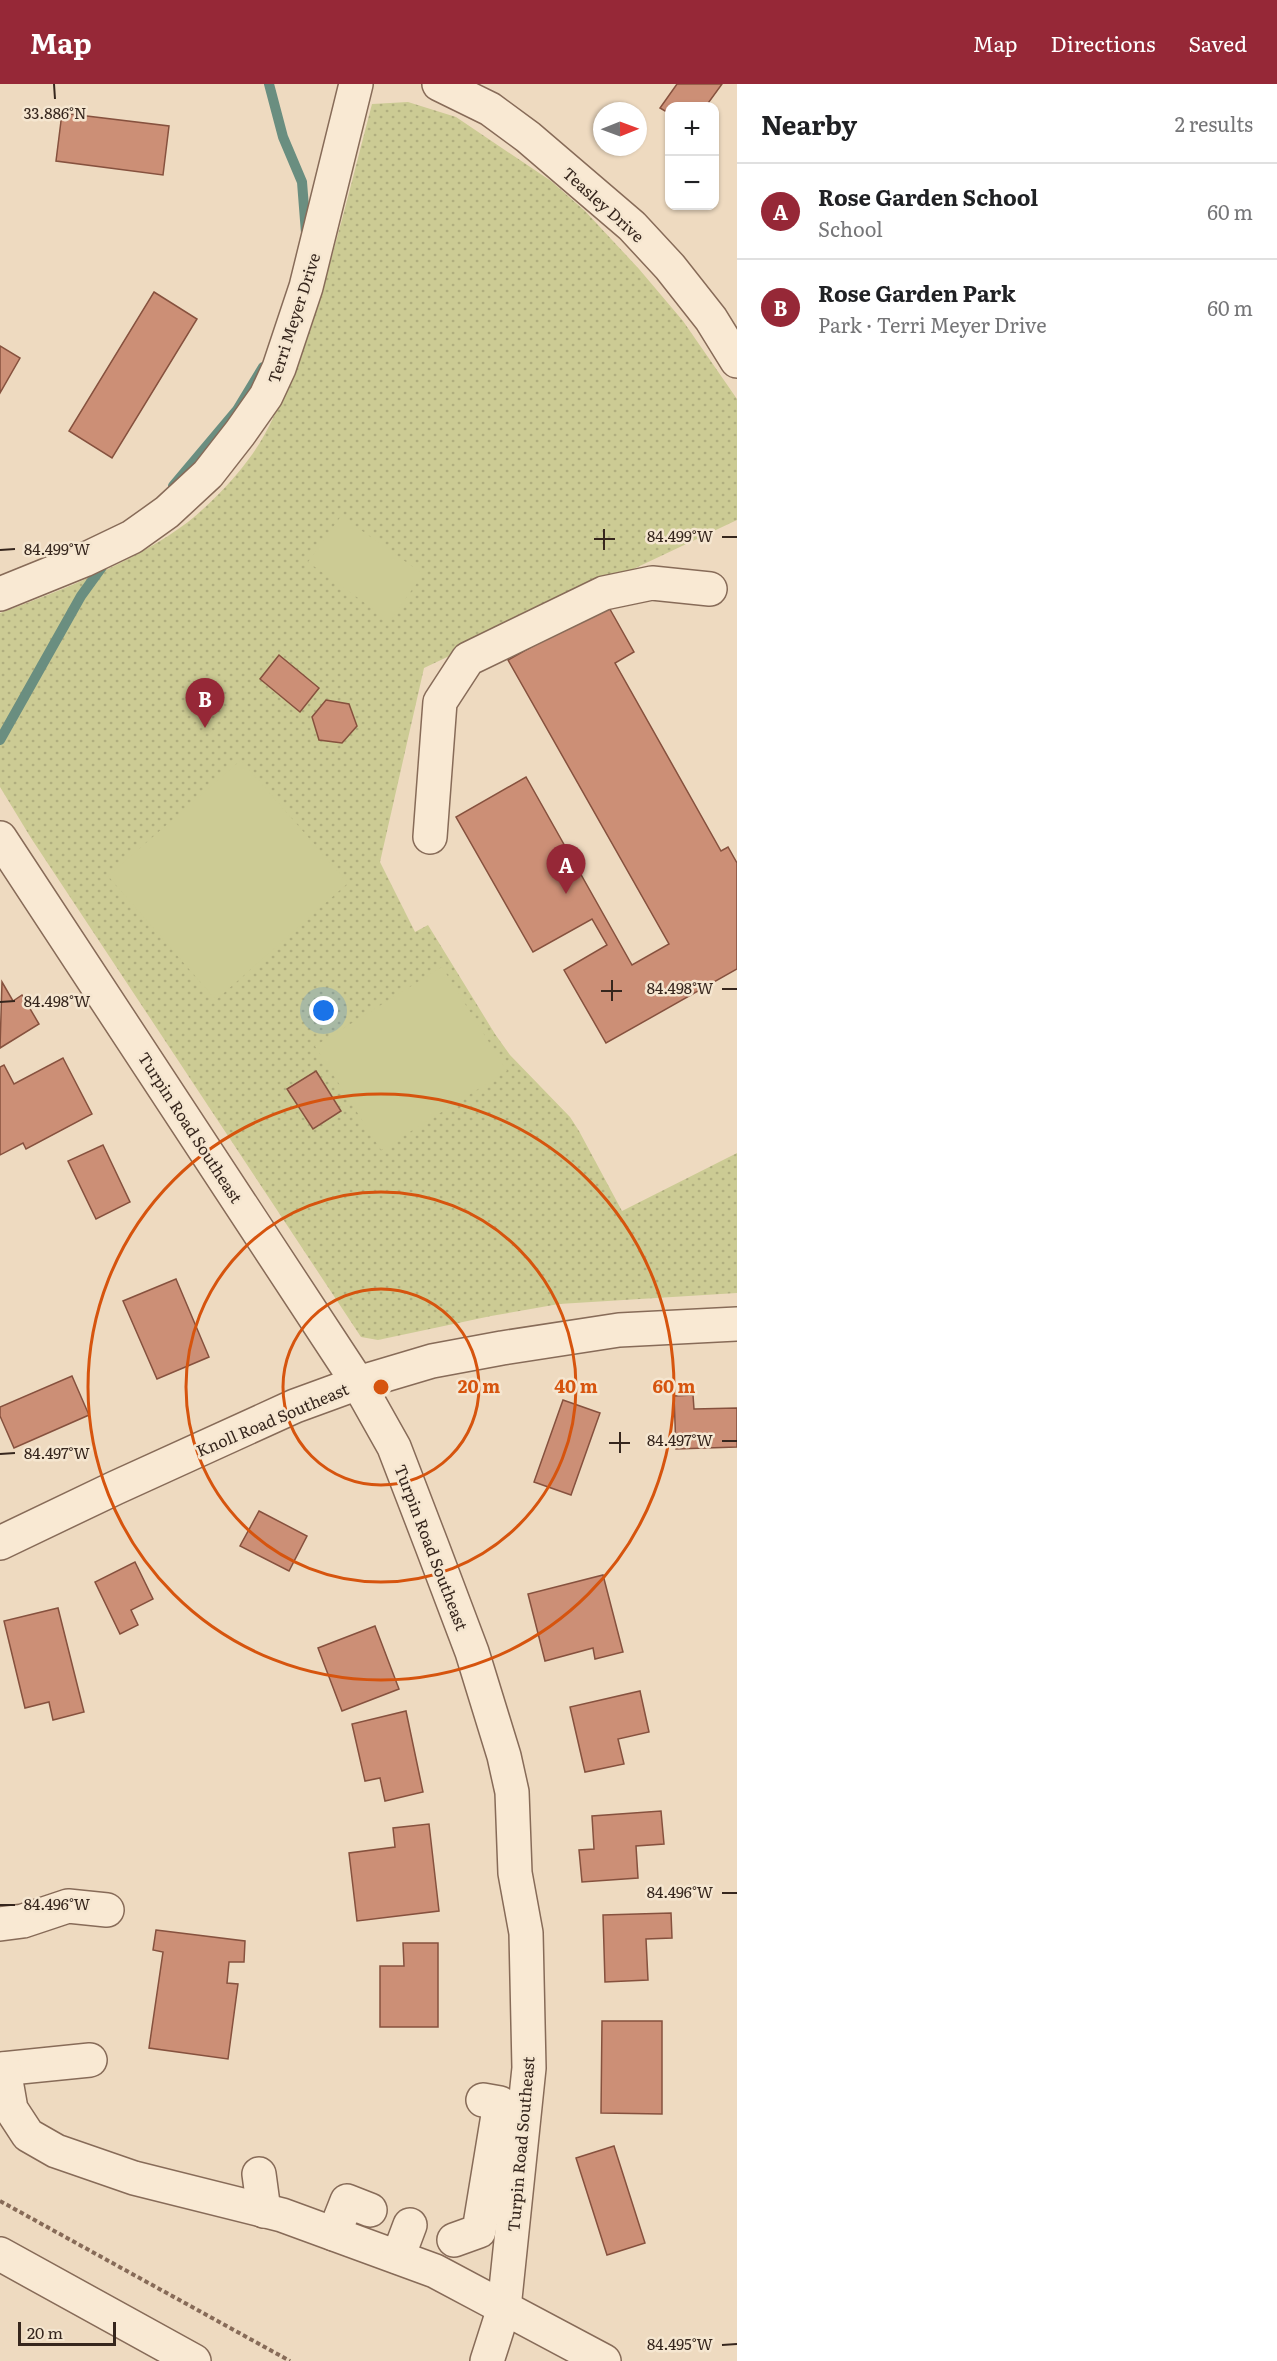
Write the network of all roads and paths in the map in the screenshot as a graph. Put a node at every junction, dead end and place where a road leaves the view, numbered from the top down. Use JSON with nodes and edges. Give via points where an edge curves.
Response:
{"nodes":[{"id":1,"x":356,"y":84,"type":"edge"},
{"id":2,"x":439,"y":84,"type":"edge"},
{"id":3,"x":737,"y":361,"type":"edge"},
{"id":4,"x":710,"y":589,"type":"dead end"},
{"id":5,"x":0,"y":594,"type":"edge"},
{"id":6,"x":430,"y":837,"type":"dead end"},
{"id":7,"x":0,"y":838,"type":"edge"},
{"id":8,"x":737,"y":1324,"type":"edge"},
{"id":9,"x":358,"y":1383,"type":"junction"},
{"id":10,"x":0,"y":1543,"type":"edge"},
{"id":11,"x":107,"y":1910,"type":"dead end"},
{"id":12,"x":12,"y":1922,"type":"edge"},
{"id":13,"x":90,"y":2060,"type":"dead end"},
{"id":14,"x":2,"y":2069,"type":"edge"},
{"id":15,"x":483,"y":2100,"type":"dead end"},
{"id":16,"x":259,"y":2174,"type":"dead end"},
{"id":17,"x":0,"y":2201,"type":"edge"},
{"id":18,"x":359,"y":2205,"type":"dead end"},
{"id":19,"x":264,"y":2211,"type":"junction"},
{"id":20,"x":410,"y":2225,"type":"dead end"},
{"id":21,"x":334,"y":2234,"type":"junction"},
{"id":22,"x":454,"y":2240,"type":"dead end"},
{"id":23,"x":0,"y":2254,"type":"edge"},
{"id":24,"x":398,"y":2257,"type":"junction"},
{"id":25,"x":504,"y":2308,"type":"junction"},
{"id":26,"x":194,"y":2361,"type":"edge"},
{"id":27,"x":290,"y":2361,"type":"edge"},
{"id":28,"x":487,"y":2361,"type":"edge"},
{"id":29,"x":604,"y":2361,"type":"edge"}],
"edges":[{"from":1,"to":5,"type":"street","name":"Terri Meyer Drive","via":[[306,287],[266,396],[208,474],[167,513],[132,537]]},
{"from":2,"to":3,"type":"street","name":"Teasley Drive","via":[[490,109],[632,226],[711,319]]},
{"from":4,"to":6,"type":"street","via":[[652,583],[604,593],[468,659],[440,702]]},
{"from":7,"to":9,"type":"street","name":"Turpin Road Southeast"},
{"from":8,"to":9,"type":"street","name":"Knoll Road Southeast","via":[[620,1330],[502,1348]]},
{"from":9,"to":10,"type":"street","name":"Knoll Road Southeast","via":[[295,1406]]},
{"from":9,"to":25,"type":"street","name":"Turpin Road Southeast","via":[[394,1447],[472,1652],[512,1792],[515,1873],[526,1933],[529,2068]]},
{"from":11,"to":12,"type":"street","via":[[68,1906]]},
{"from":13,"to":14,"type":"street"},
{"from":14,"to":19,"type":"street","via":[[11,2109],[28,2135],[56,2151],[134,2178]]},
{"from":15,"to":22,"type":"street","via":[[500,2103],[479,2231]]},
{"from":16,"to":19,"type":"street"},
{"from":17,"to":27,"type":"path"},
{"from":18,"to":21,"type":"street"},
{"from":19,"to":21,"type":"street"},
{"from":20,"to":24,"type":"street"},
{"from":21,"to":24,"type":"street"},
{"from":23,"to":26,"type":"street"},
{"from":24,"to":25,"type":"street","via":[[435,2271]]},
{"from":25,"to":28,"type":"street","name":"Turpin Road Southeast"},
{"from":25,"to":29,"type":"street"}]}
